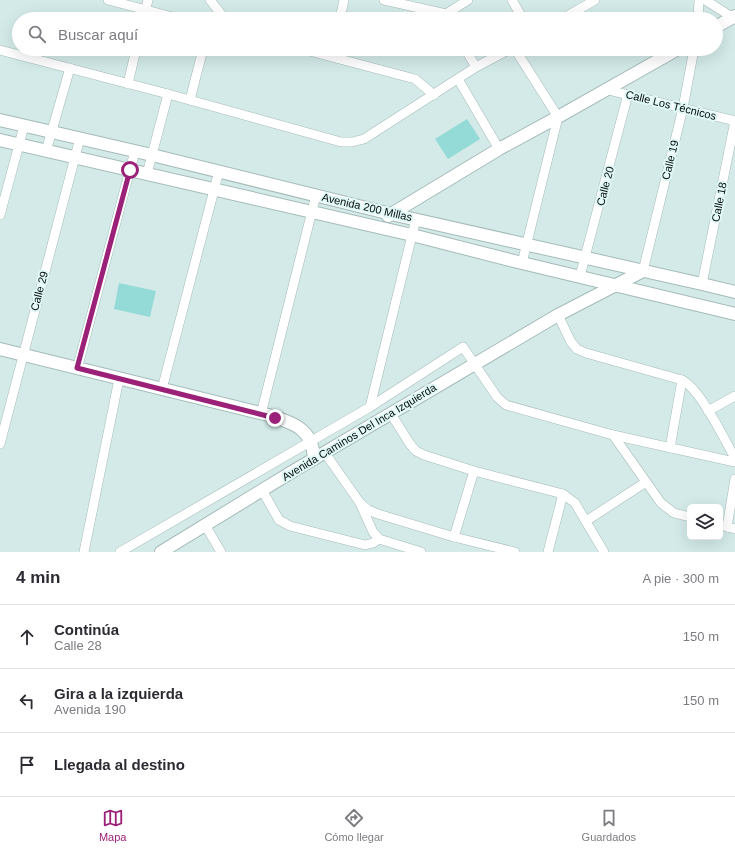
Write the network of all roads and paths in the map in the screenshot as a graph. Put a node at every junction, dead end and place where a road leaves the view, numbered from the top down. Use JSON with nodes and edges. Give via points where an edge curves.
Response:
{"nodes":[{"id":1,"x":108,"y":0,"type":"edge"},
{"id":2,"x":148,"y":0,"type":"edge"},
{"id":3,"x":210,"y":0,"type":"edge"},
{"id":4,"x":344,"y":0,"type":"edge"},
{"id":5,"x":384,"y":0,"type":"edge"},
{"id":6,"x":468,"y":0,"type":"edge"},
{"id":7,"x":512,"y":0,"type":"edge"},
{"id":8,"x":595,"y":0,"type":"edge"},
{"id":9,"x":699,"y":0,"type":"edge"},
{"id":10,"x":705,"y":0,"type":"edge"},
{"id":11,"x":146,"y":10,"type":"junction"},
{"id":12,"x":154,"y":12,"type":"edge"},
{"id":13,"x":219,"y":12,"type":"edge"},
{"id":14,"x":341,"y":12,"type":"edge"},
{"id":15,"x":431,"y":12,"type":"edge"},
{"id":16,"x":452,"y":12,"type":"edge"},
{"id":17,"x":519,"y":12,"type":"edge"},
{"id":18,"x":574,"y":12,"type":"edge"},
{"id":19,"x":698,"y":12,"type":"edge"},
{"id":20,"x":734,"y":18,"type":"edge"},
{"id":21,"x":723,"y":24,"type":"edge"},
{"id":22,"x":0,"y":50,"type":"edge"},
{"id":23,"x":12,"y":53,"type":"edge"},
{"id":24,"x":23,"y":56,"type":"edge"},
{"id":25,"x":134,"y":56,"type":"edge"},
{"id":26,"x":201,"y":56,"type":"edge"},
{"id":27,"x":342,"y":56,"type":"edge"},
{"id":28,"x":470,"y":56,"type":"edge"},
{"id":29,"x":497,"y":56,"type":"edge"},
{"id":30,"x":519,"y":56,"type":"edge"},
{"id":31,"x":666,"y":56,"type":"edge"},
{"id":32,"x":693,"y":56,"type":"edge"},
{"id":33,"x":70,"y":68,"type":"junction"},
{"id":34,"x":476,"y":68,"type":"junction"},
{"id":35,"x":458,"y":79,"type":"junction"},
{"id":36,"x":128,"y":84,"type":"junction"},
{"id":37,"x":608,"y":90,"type":"junction"},
{"id":38,"x":168,"y":94,"type":"junction"},
{"id":39,"x":628,"y":94,"type":"junction"},
{"id":40,"x":434,"y":95,"type":"junction"},
{"id":41,"x":190,"y":100,"type":"junction"},
{"id":42,"x":683,"y":108,"type":"junction"},
{"id":43,"x":558,"y":118,"type":"junction"},
{"id":44,"x":0,"y":120,"type":"edge"},
{"id":45,"x":735,"y":121,"type":"edge"},
{"id":46,"x":24,"y":126,"type":"junction"},
{"id":47,"x":52,"y":132,"type":"junction"},
{"id":48,"x":80,"y":138,"type":"junction"},
{"id":49,"x":0,"y":140,"type":"edge"},
{"id":50,"x":19,"y":145,"type":"junction"},
{"id":51,"x":499,"y":149,"type":"junction"},
{"id":52,"x":46,"y":151,"type":"junction"},
{"id":53,"x":135,"y":151,"type":"junction"},
{"id":54,"x":152,"y":155,"type":"junction"},
{"id":55,"x":75,"y":158,"type":"junction"},
{"id":56,"x":130,"y":170,"type":"junction"},
{"id":57,"x":219,"y":171,"type":"junction"},
{"id":58,"x":148,"y":174,"type":"junction"},
{"id":59,"x":214,"y":190,"type":"junction"},
{"id":60,"x":316,"y":195,"type":"junction"},
{"id":61,"x":312,"y":212,"type":"junction"},
{"id":62,"x":391,"y":214,"type":"junction"},
{"id":63,"x":0,"y":215,"type":"edge"},
{"id":64,"x":416,"y":219,"type":"junction"},
{"id":65,"x":372,"y":226,"type":"junction"},
{"id":66,"x":412,"y":235,"type":"junction"},
{"id":67,"x":527,"y":244,"type":"junction"},
{"id":68,"x":586,"y":258,"type":"junction"},
{"id":69,"x":522,"y":263,"type":"junction"},
{"id":70,"x":642,"y":271,"type":"junction"},
{"id":71,"x":580,"y":276,"type":"junction"},
{"id":72,"x":702,"y":284,"type":"junction"},
{"id":73,"x":616,"y":285,"type":"junction"},
{"id":74,"x":735,"y":292,"type":"edge"},
{"id":75,"x":735,"y":314,"type":"edge"},
{"id":76,"x":558,"y":315,"type":"junction"},
{"id":77,"x":0,"y":349,"type":"edge"},
{"id":78,"x":22,"y":355,"type":"junction"},
{"id":79,"x":474,"y":364,"type":"junction"},
{"id":80,"x":77,"y":368,"type":"junction"},
{"id":81,"x":119,"y":379,"type":"junction"},
{"id":82,"x":682,"y":380,"type":"junction"},
{"id":83,"x":162,"y":389,"type":"junction"},
{"id":84,"x":735,"y":396,"type":"edge"},
{"id":85,"x":370,"y":406,"type":"junction"},
{"id":86,"x":708,"y":411,"type":"junction"},
{"id":87,"x":261,"y":414,"type":"junction"},
{"id":88,"x":391,"y":414,"type":"junction"},
{"id":89,"x":613,"y":435,"type":"junction"},
{"id":90,"x":311,"y":440,"type":"junction"},
{"id":91,"x":0,"y":444,"type":"edge"},
{"id":92,"x":670,"y":448,"type":"junction"},
{"id":93,"x":325,"y":453,"type":"junction"},
{"id":94,"x":735,"y":458,"type":"edge"},
{"id":95,"x":314,"y":459,"type":"junction"},
{"id":96,"x":735,"y":462,"type":"edge"},
{"id":97,"x":474,"y":471,"type":"junction"},
{"id":98,"x":735,"y":480,"type":"edge"},
{"id":99,"x":646,"y":482,"type":"junction"},
{"id":100,"x":262,"y":490,"type":"junction"},
{"id":101,"x":563,"y":494,"type":"junction"},
{"id":102,"x":360,"y":503,"type":"junction"},
{"id":103,"x":687,"y":516,"type":"edge"},
{"id":104,"x":586,"y":521,"type":"junction"},
{"id":105,"x":205,"y":525,"type":"junction"},
{"id":106,"x":727,"y":527,"type":"edge"},
{"id":107,"x":454,"y":537,"type":"junction"},
{"id":108,"x":379,"y":539,"type":"junction"},
{"id":109,"x":84,"y":552,"type":"edge"},
{"id":110,"x":120,"y":552,"type":"edge"},
{"id":111,"x":161,"y":552,"type":"edge"},
{"id":112,"x":221,"y":552,"type":"edge"},
{"id":113,"x":418,"y":552,"type":"edge"},
{"id":114,"x":515,"y":552,"type":"edge"},
{"id":115,"x":548,"y":552,"type":"edge"},
{"id":116,"x":604,"y":552,"type":"edge"}],
"edges":[{"from":1,"to":11,"type":"street"},
{"from":2,"to":11,"type":"street"},
{"from":3,"to":13,"type":"street"},
{"from":4,"to":14,"type":"street"},
{"from":5,"to":15,"type":"street"},
{"from":6,"to":16,"type":"street"},
{"from":7,"to":17,"type":"street"},
{"from":8,"to":18,"type":"street"},
{"from":9,"to":19,"type":"street"},
{"from":10,"to":20,"type":"street"},
{"from":11,"to":12,"type":"street"},
{"from":20,"to":21,"type":"main road"},
{"from":22,"to":23,"type":"street"},
{"from":24,"to":33,"type":"street"},
{"from":25,"to":36,"type":"street"},
{"from":26,"to":41,"type":"street"},
{"from":27,"to":40,"type":"street","via":[[415,79]]},
{"from":28,"to":34,"type":"street"},
{"from":29,"to":34,"type":"street"},
{"from":30,"to":43,"type":"street"},
{"from":31,"to":37,"type":"main road"},
{"from":32,"to":42,"type":"street","name":"Calle 19"},
{"from":33,"to":36,"type":"street"},
{"from":33,"to":47,"type":"street"},
{"from":34,"to":35,"type":"street"},
{"from":35,"to":40,"type":"street"},
{"from":35,"to":51,"type":"street"},
{"from":36,"to":38,"type":"street"},
{"from":37,"to":39,"type":"street","name":"Calle Los Técnicos"},
{"from":37,"to":43,"type":"main road"},
{"from":38,"to":41,"type":"street"},
{"from":38,"to":54,"type":"street"},
{"from":39,"to":42,"type":"street","name":"Calle Los Técnicos"},
{"from":39,"to":68,"type":"street","name":"Calle 20"},
{"from":40,"to":41,"type":"street","via":[[364,139],[352,142],[341,142]]},
{"from":42,"to":45,"type":"street","name":"Calle Los Técnicos"},
{"from":42,"to":70,"type":"street","name":"Calle 19"},
{"from":43,"to":51,"type":"main road"},
{"from":43,"to":67,"type":"street"},
{"from":44,"to":46,"type":"main road","name":"Avenida 200 Millas"},
{"from":45,"to":72,"type":"street","name":"Calle 18"},
{"from":46,"to":47,"type":"main road","name":"Avenida 200 Millas"},
{"from":46,"to":50,"type":"street"},
{"from":47,"to":48,"type":"main road","name":"Avenida 200 Millas"},
{"from":47,"to":52,"type":"street"},
{"from":48,"to":53,"type":"main road","name":"Avenida 200 Millas"},
{"from":48,"to":55,"type":"street","name":"Calle 29"},
{"from":49,"to":50,"type":"main road","name":"Avenida 200 Millas"},
{"from":50,"to":52,"type":"main road","name":"Avenida 200 Millas"},
{"from":50,"to":63,"type":"street"},
{"from":51,"to":62,"type":"main road"},
{"from":52,"to":55,"type":"main road","name":"Avenida 200 Millas"},
{"from":53,"to":54,"type":"main road","name":"Avenida 200 Millas"},
{"from":53,"to":56,"type":"street"},
{"from":54,"to":57,"type":"main road","name":"Avenida 200 Millas"},
{"from":54,"to":58,"type":"street"},
{"from":55,"to":56,"type":"main road","name":"Avenida 200 Millas"},
{"from":55,"to":78,"type":"street","name":"Calle 29"},
{"from":56,"to":58,"type":"main road","name":"Avenida 200 Millas"},
{"from":56,"to":80,"type":"street"},
{"from":57,"to":59,"type":"street"},
{"from":57,"to":60,"type":"main road","name":"Avenida 200 Millas"},
{"from":58,"to":59,"type":"main road","name":"Avenida 200 Millas"},
{"from":59,"to":61,"type":"main road","name":"Avenida 200 Millas"},
{"from":59,"to":83,"type":"street"},
{"from":60,"to":61,"type":"street"},
{"from":60,"to":62,"type":"main road","name":"Avenida 200 Millas"},
{"from":61,"to":65,"type":"main road","name":"Avenida 200 Millas"},
{"from":61,"to":87,"type":"street"},
{"from":62,"to":64,"type":"main road","name":"Avenida 200 Millas"},
{"from":62,"to":65,"type":"main road"},
{"from":64,"to":66,"type":"street"},
{"from":64,"to":67,"type":"main road","name":"Avenida 200 Millas"},
{"from":65,"to":66,"type":"main road","name":"Avenida 200 Millas"},
{"from":66,"to":69,"type":"main road","name":"Avenida 200 Millas"},
{"from":66,"to":85,"type":"street"},
{"from":67,"to":68,"type":"main road","name":"Avenida 200 Millas"},
{"from":67,"to":69,"type":"street"},
{"from":68,"to":70,"type":"main road","name":"Avenida 200 Millas"},
{"from":68,"to":71,"type":"street","name":"Calle 20"},
{"from":69,"to":71,"type":"main road","name":"Avenida 200 Millas"},
{"from":70,"to":72,"type":"main road","name":"Avenida 200 Millas"},
{"from":70,"to":73,"type":"main road","name":"Avenida Caminos Del Inca Izquierda"},
{"from":71,"to":73,"type":"main road","name":"Avenida 200 Millas"},
{"from":72,"to":74,"type":"main road","name":"Avenida 200 Millas"},
{"from":73,"to":75,"type":"main road","name":"Avenida 200 Millas"},
{"from":73,"to":76,"type":"main road","name":"Avenida Caminos Del Inca Izquierda"},
{"from":76,"to":79,"type":"main road","name":"Avenida Caminos Del Inca Izquierda"},
{"from":76,"to":82,"type":"street","via":[[571,342],[586,353]]},
{"from":77,"to":78,"type":"main road"},
{"from":78,"to":80,"type":"main road"},
{"from":78,"to":91,"type":"street","name":"Calle 29"},
{"from":79,"to":85,"type":"street","name":"Avenida Caminos Del Inca Izquierda","via":[[463,347]]},
{"from":79,"to":88,"type":"main road","name":"Avenida Caminos Del Inca Izquierda"},
{"from":79,"to":89,"type":"street","via":[[497,397],[506,405]]},
{"from":80,"to":81,"type":"main road"},
{"from":81,"to":83,"type":"main road"},
{"from":81,"to":109,"type":"street"},
{"from":82,"to":86,"type":"street","via":[[695,390]]},
{"from":82,"to":92,"type":"street"},
{"from":83,"to":87,"type":"main road"},
{"from":84,"to":86,"type":"street"},
{"from":85,"to":90,"type":"street","name":"Avenida Caminos Del Inca Izquierda"},
{"from":86,"to":94,"type":"street"},
{"from":87,"to":90,"type":"main road","via":[[296,426]]},
{"from":88,"to":93,"type":"main road","name":"Avenida Caminos Del Inca Izquierda"},
{"from":88,"to":97,"type":"street","via":[[416,450]]},
{"from":89,"to":92,"type":"street"},
{"from":89,"to":99,"type":"street"},
{"from":90,"to":95,"type":"main road"},
{"from":90,"to":110,"type":"street","name":"Avenida Caminos Del Inca Izquierda"},
{"from":92,"to":96,"type":"street"},
{"from":93,"to":95,"type":"main road","name":"Avenida Caminos Del Inca Izquierda"},
{"from":93,"to":102,"type":"street"},
{"from":95,"to":100,"type":"main road","name":"Avenida Caminos Del Inca Izquierda"},
{"from":97,"to":101,"type":"street"},
{"from":97,"to":107,"type":"street"},
{"from":98,"to":106,"type":"street"},
{"from":99,"to":103,"type":"street","via":[[667,508]]},
{"from":99,"to":104,"type":"street"},
{"from":100,"to":105,"type":"main road","name":"Avenida Caminos Del Inca Izquierda"},
{"from":100,"to":108,"type":"street","via":[[279,520],[290,526],[365,545]]},
{"from":101,"to":104,"type":"street","via":[[575,503]]},
{"from":101,"to":115,"type":"street"},
{"from":102,"to":107,"type":"street","via":[[378,514]]},
{"from":102,"to":108,"type":"street","via":[[373,532]]},
{"from":104,"to":116,"type":"street"},
{"from":105,"to":111,"type":"main road","name":"Avenida Caminos Del Inca Izquierda"},
{"from":105,"to":112,"type":"street"},
{"from":107,"to":114,"type":"street"},
{"from":108,"to":113,"type":"street"}]}
